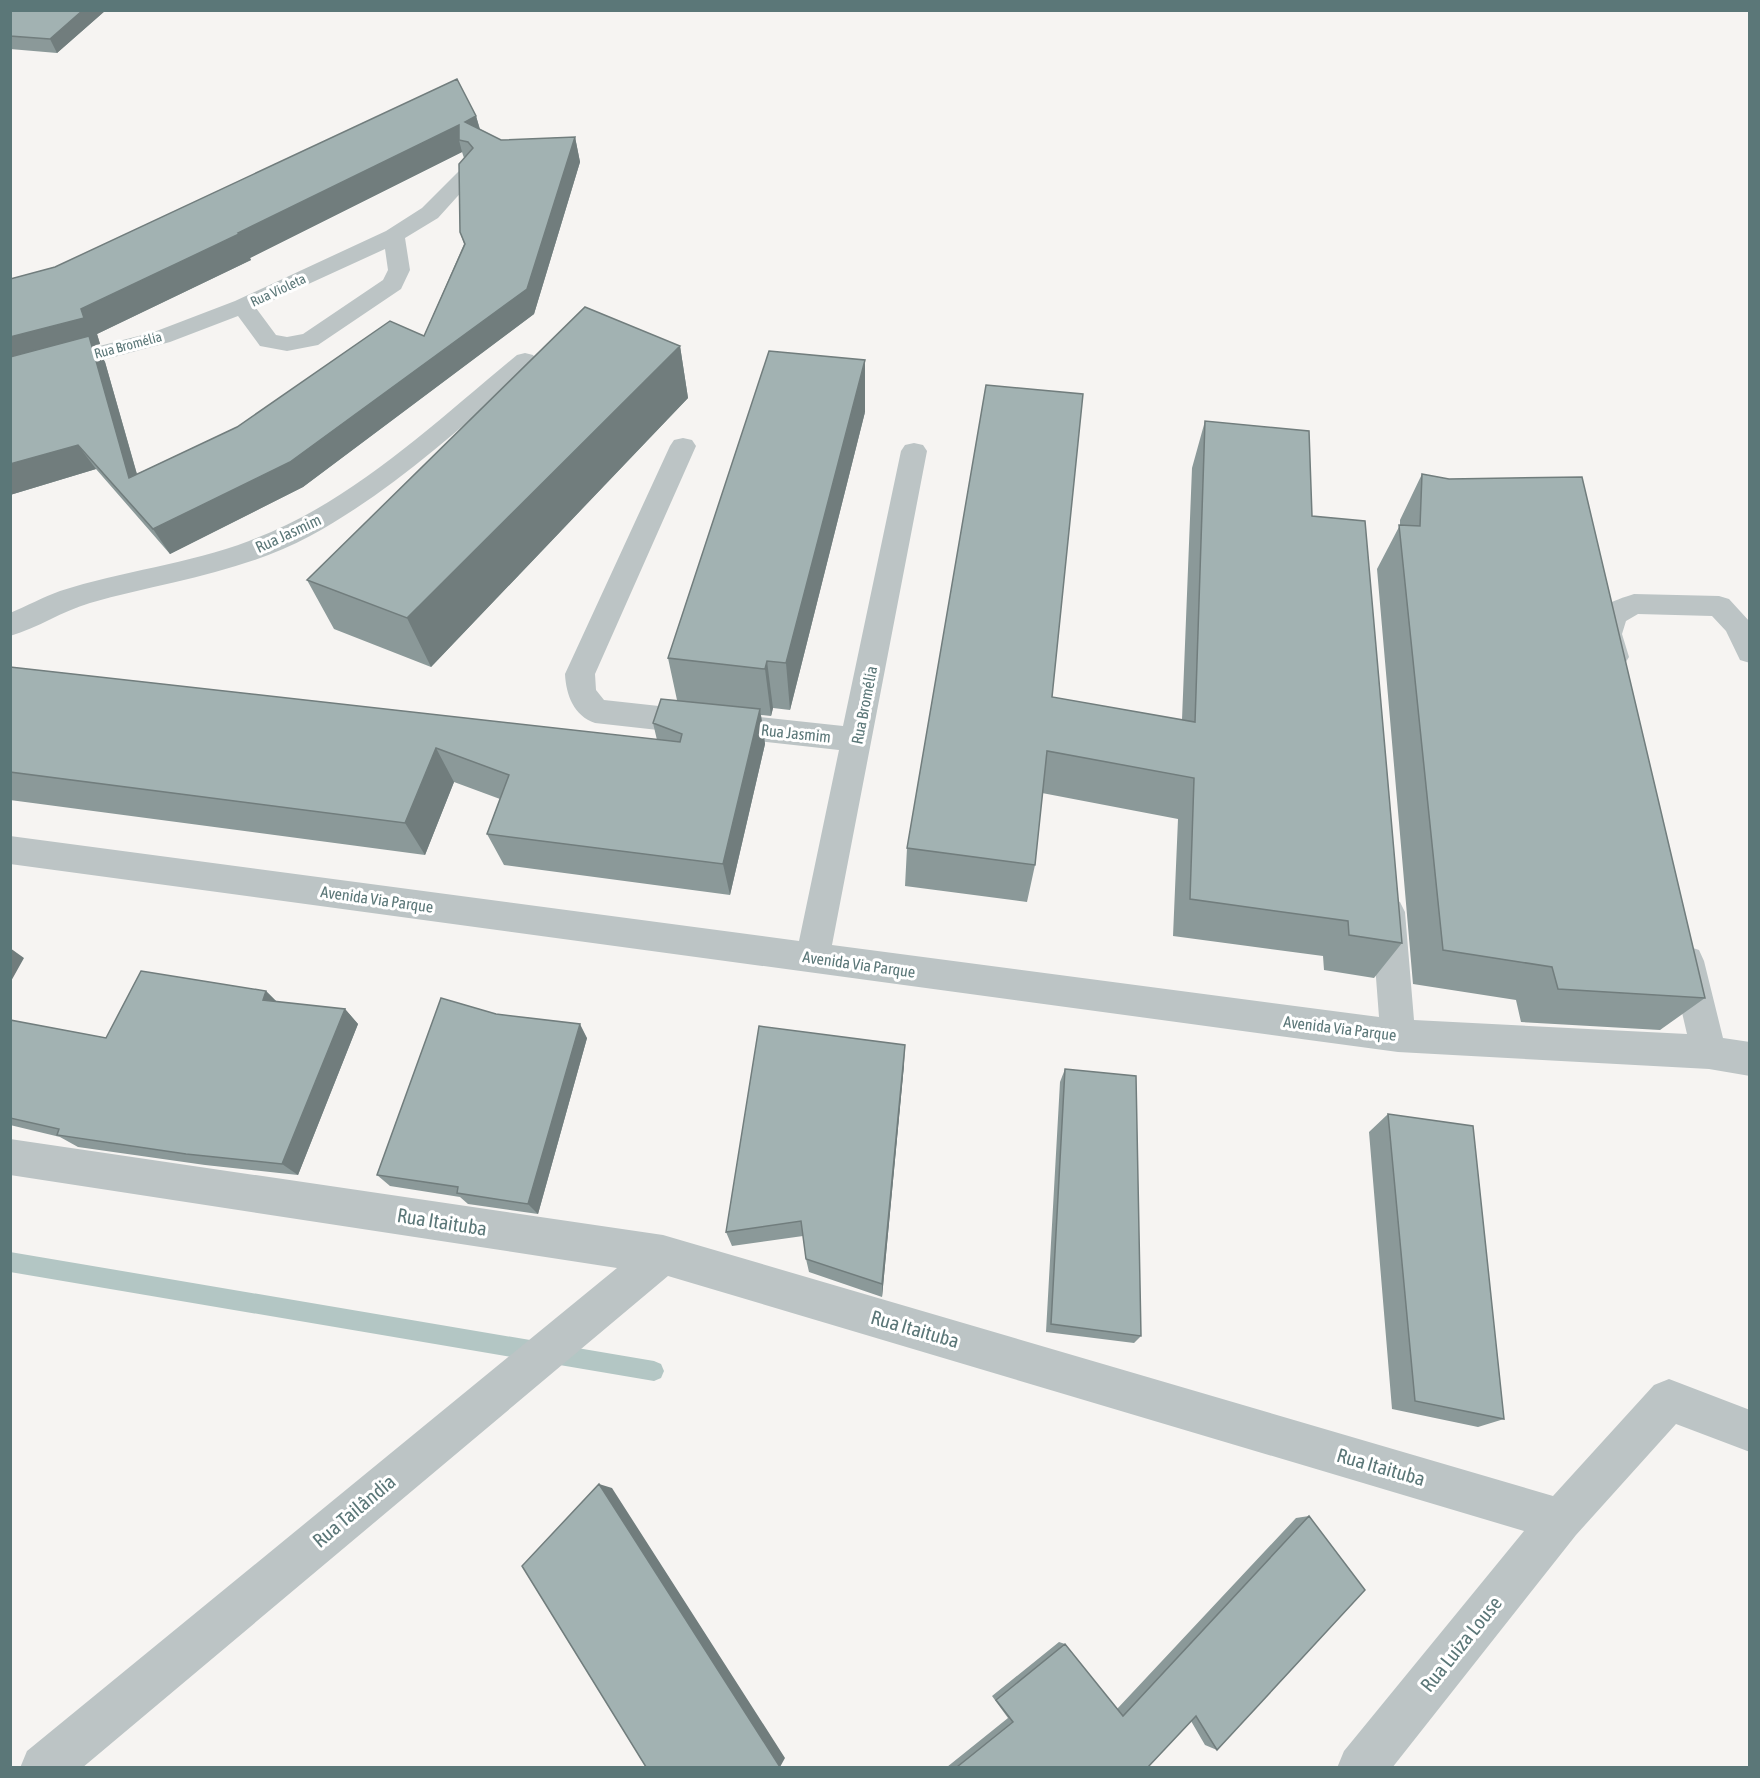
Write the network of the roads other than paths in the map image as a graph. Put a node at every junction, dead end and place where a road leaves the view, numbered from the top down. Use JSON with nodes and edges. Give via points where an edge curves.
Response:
{"nodes":[{"id":1,"x":468,"y":173,"type":"edge"},
{"id":2,"x":394,"y":236,"type":"junction"},
{"id":3,"x":243,"y":306,"type":"junction"},
{"id":4,"x":525,"y":360,"type":"dead end"},
{"id":5,"x":10,"y":377,"type":"edge"},
{"id":6,"x":683,"y":447,"type":"dead end"},
{"id":7,"x":914,"y":451,"type":"dead end"},
{"id":8,"x":10,"y":626,"type":"edge"},
{"id":9,"x":1749,"y":652,"type":"edge"},
{"id":10,"x":1619,"y":680,"type":"edge"},
{"id":11,"x":857,"y":740,"type":"junction"},
{"id":12,"x":10,"y":850,"type":"edge"},
{"id":13,"x":1386,"y":881,"type":"edge"},
{"id":14,"x":1681,"y":936,"type":"edge"},
{"id":15,"x":812,"y":958,"type":"junction"},
{"id":16,"x":1398,"y":1036,"type":"junction"},
{"id":17,"x":1709,"y":1052,"type":"junction"},
{"id":18,"x":1749,"y":1059,"type":"edge"},
{"id":19,"x":10,"y":1157,"type":"edge"},
{"id":20,"x":663,"y":1255,"type":"junction"},
{"id":21,"x":1749,"y":1431,"type":"edge"},
{"id":22,"x":1561,"y":1521,"type":"junction"},
{"id":23,"x":44,"y":1767,"type":"edge"},
{"id":24,"x":1361,"y":1767,"type":"edge"}],
"edges":[{"from":1,"to":2,"type":"street","name":"Rua Violeta","via":[[430,213]]},
{"from":2,"to":3,"type":"street","name":"Rua Violeta"},
{"from":2,"to":3,"type":"street","name":"Rua Violeta","via":[[399,270],[393,284],[310,340],[288,344],[268,340]]},
{"from":3,"to":5,"type":"street","name":"Rua Bromélia","via":[[162,337]]},
{"from":4,"to":8,"type":"street","name":"Rua Jasmim","via":[[363,494],[311,525],[261,548],[199,568],[66,600]]},
{"from":6,"to":11,"type":"street","name":"Rua Jasmim","via":[[580,674],[581,692],[595,711]]},
{"from":7,"to":11,"type":"street","name":"Rua Bromélia"},
{"from":9,"to":10,"type":"street","via":[[1737,625],[1719,606],[1634,603],[1613,615],[1608,634]]},
{"from":11,"to":15,"type":"street","name":"Rua Bromélia"},
{"from":12,"to":15,"type":"street","name":"Avenida Via Parque"},
{"from":13,"to":16,"type":"street"},
{"from":14,"to":17,"type":"street"},
{"from":15,"to":16,"type":"street","name":"Avenida Via Parque"},
{"from":16,"to":17,"type":"street","name":"Avenida Via Parque"},
{"from":17,"to":18,"type":"street","name":"Avenida Via Parque"},
{"from":19,"to":20,"type":"street","name":"Rua Itaituba"},
{"from":20,"to":22,"type":"street","name":"Rua Itaituba"},
{"from":20,"to":23,"type":"street","name":"Rua Tailândia"},
{"from":21,"to":22,"type":"street","via":[[1669,1400]]},
{"from":22,"to":24,"type":"street","name":"Rua Luiza Louse"}]}
